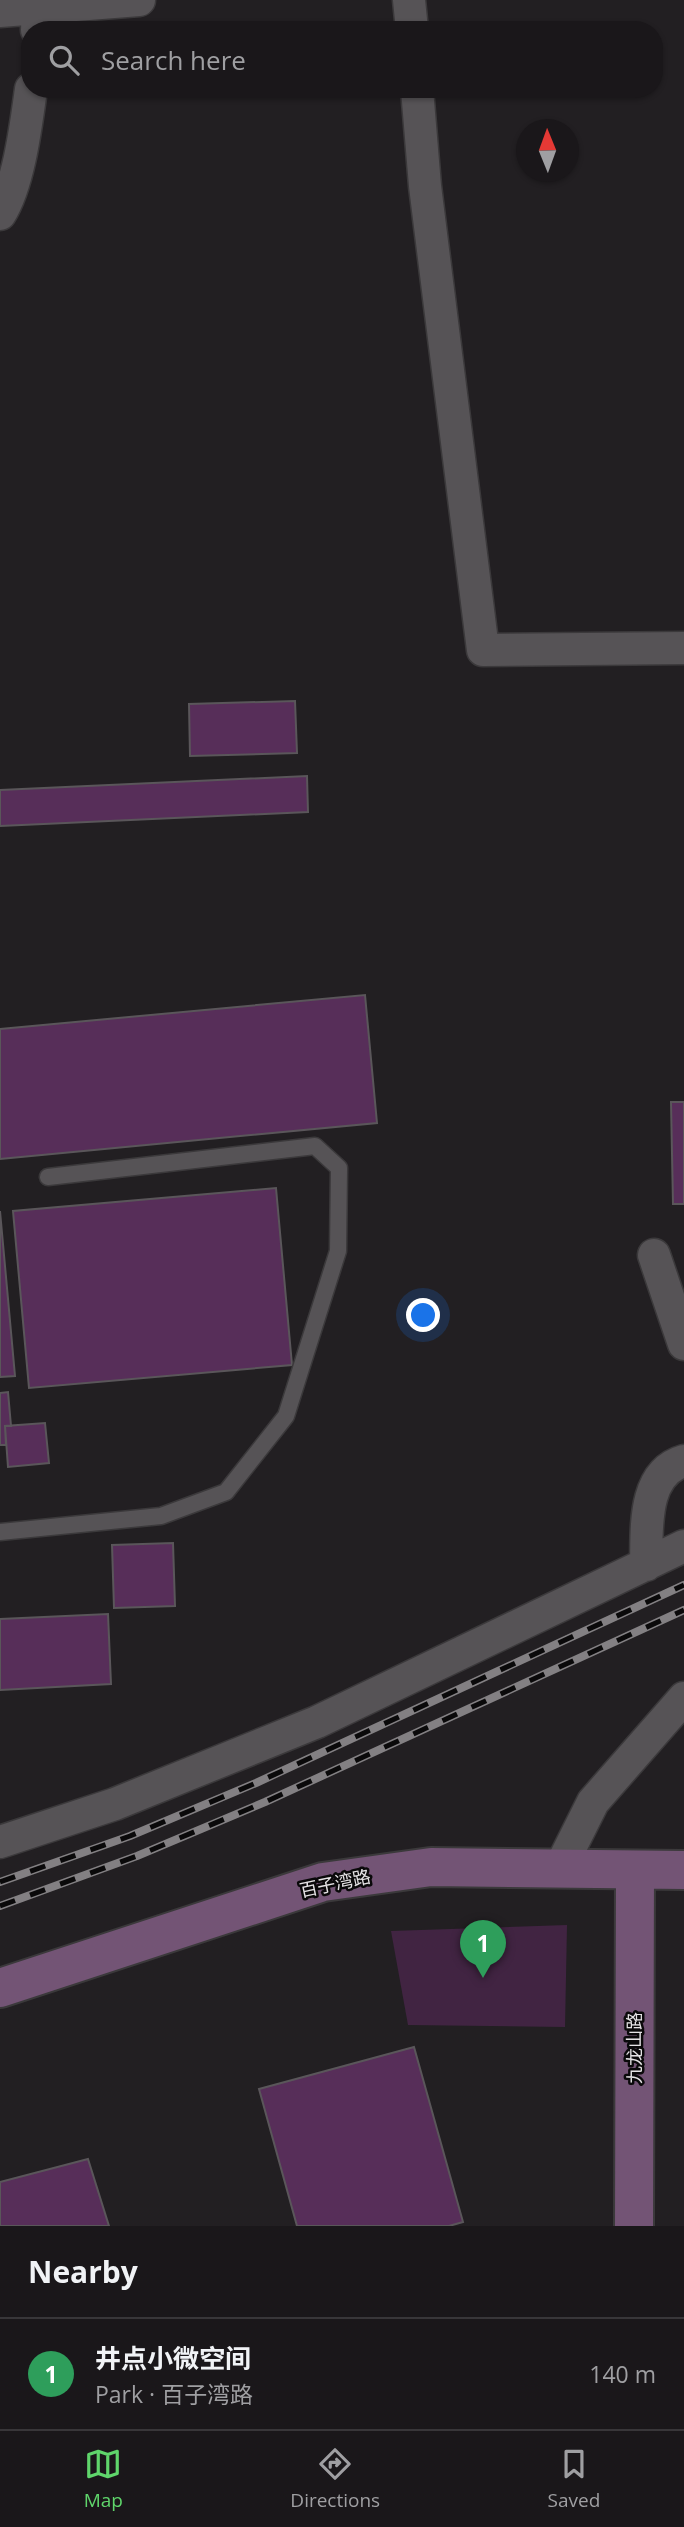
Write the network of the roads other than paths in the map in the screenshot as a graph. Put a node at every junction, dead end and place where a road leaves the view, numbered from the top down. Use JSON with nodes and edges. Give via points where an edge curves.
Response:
{"nodes":[{"id":1,"x":139,"y":0,"type":"edge"},
{"id":2,"x":409,"y":0,"type":"edge"},
{"id":3,"x":0,"y":11,"type":"edge"},
{"id":4,"x":33,"y":13,"type":"edge"},
{"id":5,"x":411,"y":21,"type":"edge"},
{"id":6,"x":30,"y":98,"type":"edge"},
{"id":7,"x":418,"y":98,"type":"edge"},
{"id":8,"x":0,"y":214,"type":"edge"},
{"id":9,"x":684,"y":648,"type":"edge"},
{"id":10,"x":48,"y":1177,"type":"dead end"},
{"id":11,"x":654,"y":1255,"type":"dead end"},
{"id":12,"x":684,"y":1344,"type":"edge"},
{"id":13,"x":684,"y":1461,"type":"edge"},
{"id":14,"x":0,"y":1532,"type":"edge"},
{"id":15,"x":684,"y":1546,"type":"edge"},
{"id":16,"x":646,"y":1564,"type":"junction"},
{"id":17,"x":684,"y":1698,"type":"edge"},
{"id":18,"x":0,"y":1842,"type":"edge"},
{"id":19,"x":560,"y":1868,"type":"junction"},
{"id":20,"x":635,"y":1870,"type":"junction"},
{"id":21,"x":684,"y":1870,"type":"edge"},
{"id":22,"x":0,"y":1988,"type":"edge"},
{"id":23,"x":634,"y":2226,"type":"edge"}],
"edges":[{"from":1,"to":4,"type":"street"},
{"from":2,"to":5,"type":"street"},
{"from":3,"to":4,"type":"street"},
{"from":6,"to":8,"type":"street","via":[[7,204]]},
{"from":7,"to":9,"type":"street","via":[[426,200],[483,650]]},
{"from":10,"to":14,"type":"lane","via":[[315,1146],[339,1168],[338,1251],[286,1416],[226,1492],[160,1516]]},
{"from":11,"to":12,"type":"street"},
{"from":13,"to":16,"type":"street","via":[[663,1474],[648,1506]]},
{"from":15,"to":16,"type":"street"},
{"from":16,"to":18,"type":"street","via":[[317,1722],[115,1804]]},
{"from":17,"to":19,"type":"street","via":[[593,1802]]},
{"from":19,"to":20,"type":"street","name":"百子湾路"},
{"from":19,"to":22,"type":"street","name":"百子湾路","via":[[431,1867],[323,1882]]},
{"from":20,"to":21,"type":"street","name":"百子湾路"},
{"from":20,"to":23,"type":"street","name":"九龙山路"}]}
